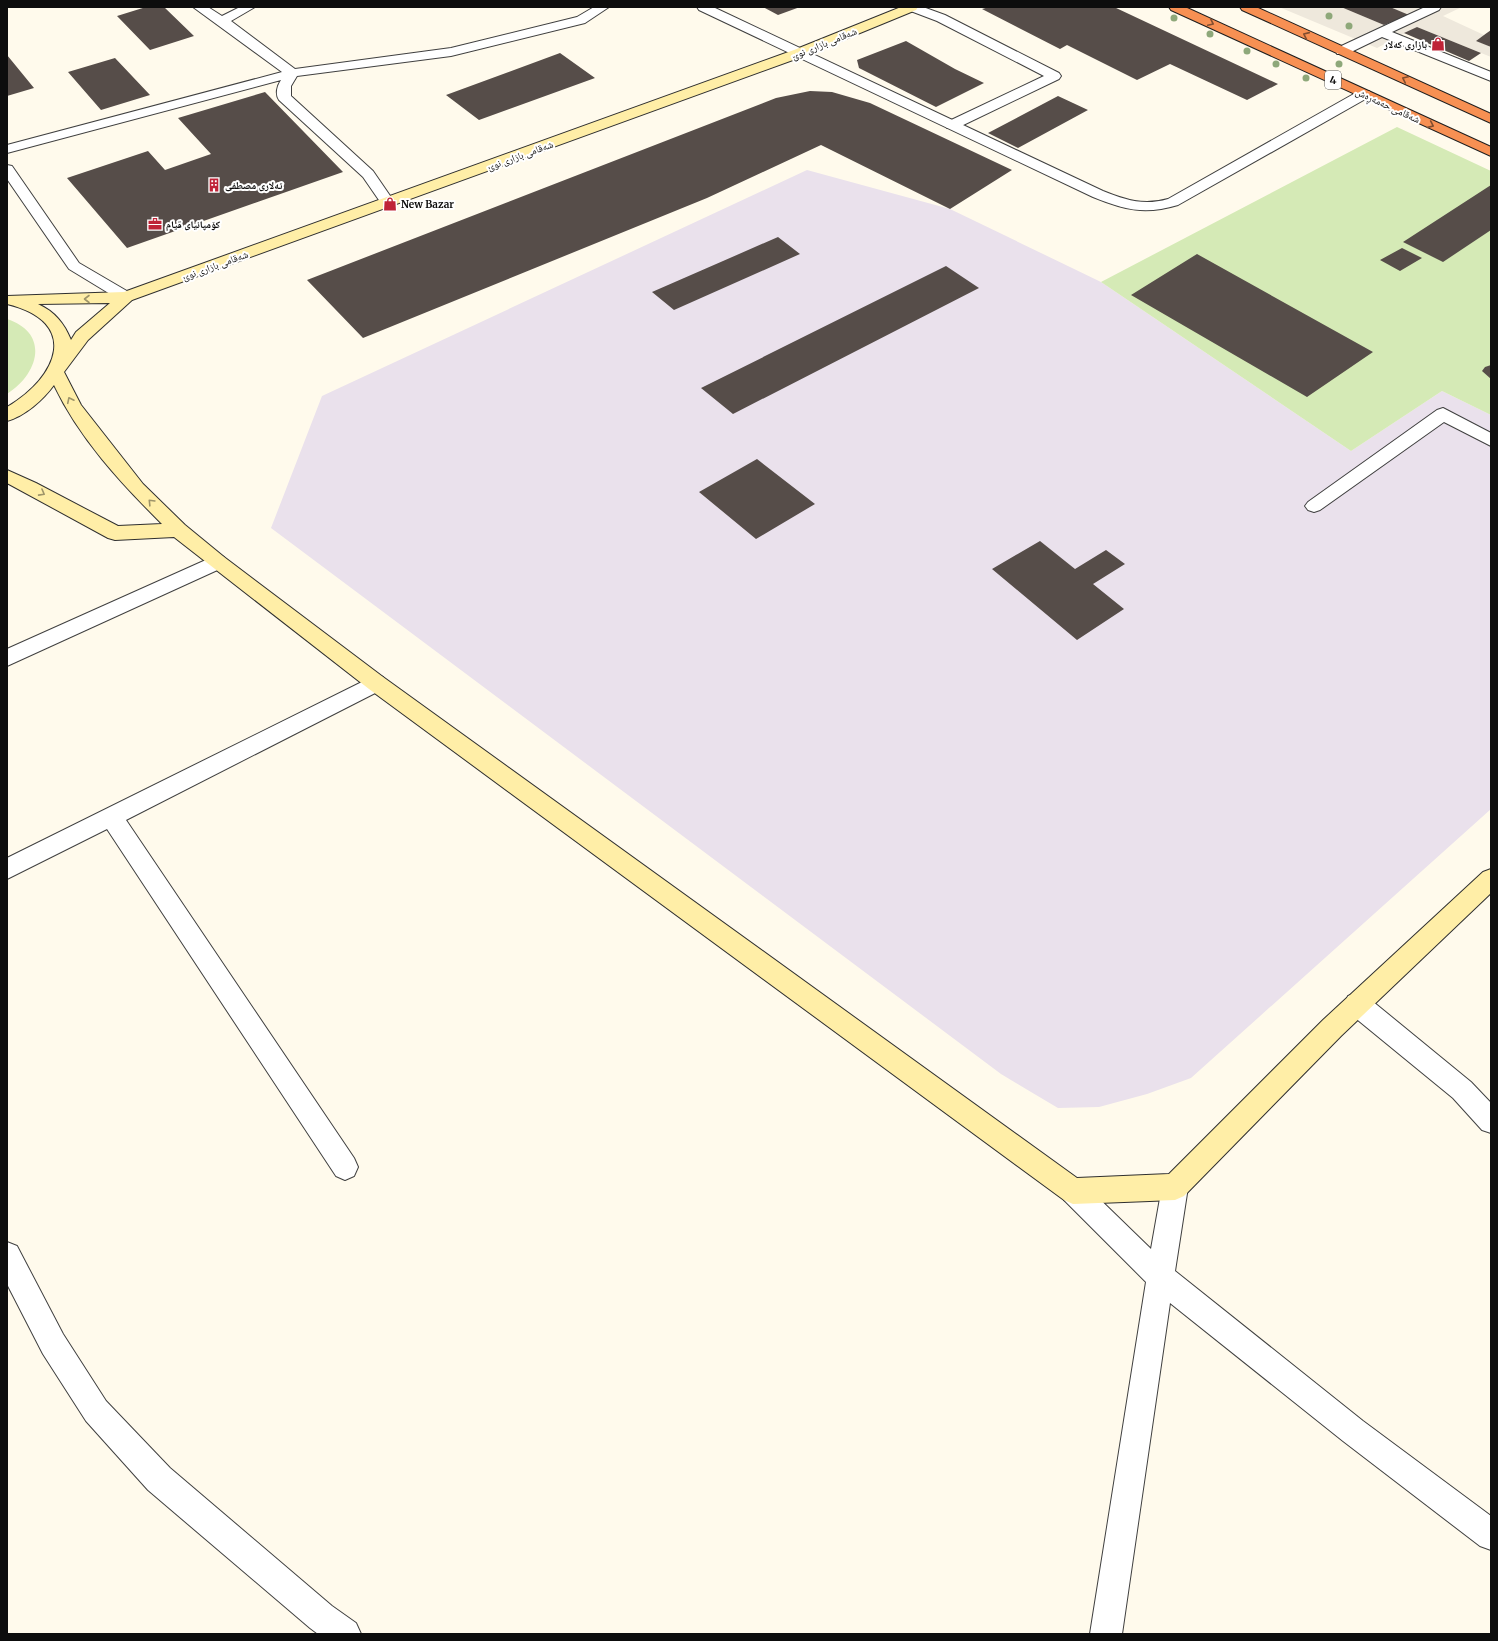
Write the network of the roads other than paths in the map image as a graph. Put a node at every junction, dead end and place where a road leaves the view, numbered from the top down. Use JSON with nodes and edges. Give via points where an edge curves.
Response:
{"nodes":[{"id":1,"x":199,"y":7,"type":"edge"},
{"id":2,"x":249,"y":7,"type":"edge"},
{"id":3,"x":603,"y":7,"type":"edge"},
{"id":4,"x":703,"y":7,"type":"edge"},
{"id":5,"x":912,"y":7,"type":"edge"},
{"id":6,"x":1175,"y":7,"type":"edge"},
{"id":7,"x":1246,"y":7,"type":"edge"},
{"id":8,"x":1403,"y":7,"type":"edge"},
{"id":9,"x":1435,"y":7,"type":"edge"},
{"id":10,"x":1420,"y":14,"type":"junction"},
{"id":11,"x":222,"y":21,"type":"junction"},
{"id":12,"x":1381,"y":32,"type":"junction"},
{"id":13,"x":1342,"y":51,"type":"junction"},
{"id":14,"x":799,"y":53,"type":"junction"},
{"id":15,"x":292,"y":74,"type":"junction"},
{"id":16,"x":1491,"y":77,"type":"edge"},
{"id":17,"x":1364,"y":94,"type":"junction"},
{"id":18,"x":1491,"y":119,"type":"edge"},
{"id":19,"x":952,"y":125,"type":"junction"},
{"id":20,"x":7,"y":149,"type":"edge"},
{"id":21,"x":1491,"y":152,"type":"edge"},
{"id":22,"x":7,"y":169,"type":"edge"},
{"id":23,"x":388,"y":203,"type":"junction"},
{"id":24,"x":126,"y":297,"type":"junction"},
{"id":25,"x":9,"y":300,"type":"edge"},
{"id":26,"x":56,"y":372,"type":"junction"},
{"id":27,"x":7,"y":415,"type":"edge"},
{"id":28,"x":1491,"y":440,"type":"edge"},
{"id":29,"x":7,"y":476,"type":"edge"},
{"id":30,"x":1314,"y":506,"type":"dead end"},
{"id":31,"x":178,"y":530,"type":"junction"},
{"id":32,"x":217,"y":562,"type":"junction"},
{"id":33,"x":7,"y":658,"type":"edge"},
{"id":34,"x":376,"y":683,"type":"junction"},
{"id":35,"x":111,"y":816,"type":"junction"},
{"id":36,"x":7,"y":869,"type":"edge"},
{"id":37,"x":1491,"y":879,"type":"edge"},
{"id":38,"x":1357,"y":1004,"type":"junction"},
{"id":39,"x":1491,"y":1121,"type":"edge"},
{"id":40,"x":345,"y":1167,"type":"dead end"},
{"id":41,"x":1176,"y":1187,"type":"junction"},
{"id":42,"x":1074,"y":1191,"type":"junction"},
{"id":43,"x":7,"y":1256,"type":"edge"},
{"id":44,"x":1160,"y":1277,"type":"junction"},
{"id":45,"x":1491,"y":1535,"type":"edge"},
{"id":46,"x":345,"y":1634,"type":"edge"},
{"id":47,"x":1106,"y":1634,"type":"edge"}],
"edges":[{"from":1,"to":11,"type":"street"},
{"from":2,"to":11,"type":"street"},
{"from":3,"to":15,"type":"street","via":[[581,20],[451,52]]},
{"from":4,"to":14,"type":"street","via":[[758,31]]},
{"from":5,"to":14,"type":"street","name":"شەقامی بازاری نوێ"},
{"from":5,"to":19,"type":"street","via":[[941,18],[1054,76]]},
{"from":6,"to":17,"type":"highway","name":"شەقامی حەمەڕەش","number":"4","one_way":true},
{"from":13,"to":7,"type":"highway","one_way":true},
{"from":8,"to":10,"type":"street"},
{"from":9,"to":10,"type":"street"},
{"from":10,"to":12,"type":"street"},
{"from":11,"to":15,"type":"street"},
{"from":12,"to":13,"type":"street"},
{"from":12,"to":16,"type":"street"},
{"from":18,"to":13,"type":"highway","one_way":true},
{"from":14,"to":19,"type":"street"},
{"from":14,"to":23,"type":"street","name":"شەقامی بازاری نوێ"},
{"from":15,"to":20,"type":"street"},
{"from":15,"to":23,"type":"street","via":[[284,86],[284,97],[368,174]]},
{"from":17,"to":19,"type":"street","via":[[1179,199],[1146,208],[1132,207],[1104,197]]},
{"from":17,"to":21,"type":"highway","name":"شەقامی حەمەڕەش","number":"4","one_way":true},
{"from":22,"to":24,"type":"street","via":[[74,266]]},
{"from":23,"to":24,"type":"street","name":"شەقامی بازاری نوێ"},
{"from":24,"to":25,"type":"street","one_way":true},
{"from":24,"to":26,"type":"street","via":[[82,336]]},
{"from":25,"to":26,"type":"street","via":[[35,307],[52,319],[62,334],[64,352]]},
{"from":26,"to":27,"type":"street","via":[[39,393]]},
{"from":31,"to":26,"type":"street","one_way":true,"via":[[103,448],[73,407]]},
{"from":28,"to":30,"type":"street","via":[[1443,414]]},
{"from":29,"to":31,"type":"street","one_way":true,"via":[[115,533]]},
{"from":31,"to":32,"type":"street"},
{"from":32,"to":33,"type":"street"},
{"from":32,"to":34,"type":"street"},
{"from":34,"to":35,"type":"street"},
{"from":34,"to":42,"type":"street"},
{"from":35,"to":36,"type":"street"},
{"from":35,"to":40,"type":"street"},
{"from":37,"to":38,"type":"street"},
{"from":38,"to":39,"type":"street","via":[[1462,1090]]},
{"from":38,"to":41,"type":"street"},
{"from":41,"to":42,"type":"street"},
{"from":41,"to":44,"type":"street"},
{"from":42,"to":44,"type":"street"},
{"from":43,"to":46,"type":"street","via":[[53,1344],[96,1411],[159,1479]]},
{"from":44,"to":45,"type":"street","via":[[1353,1431]]},
{"from":44,"to":47,"type":"street"}]}
